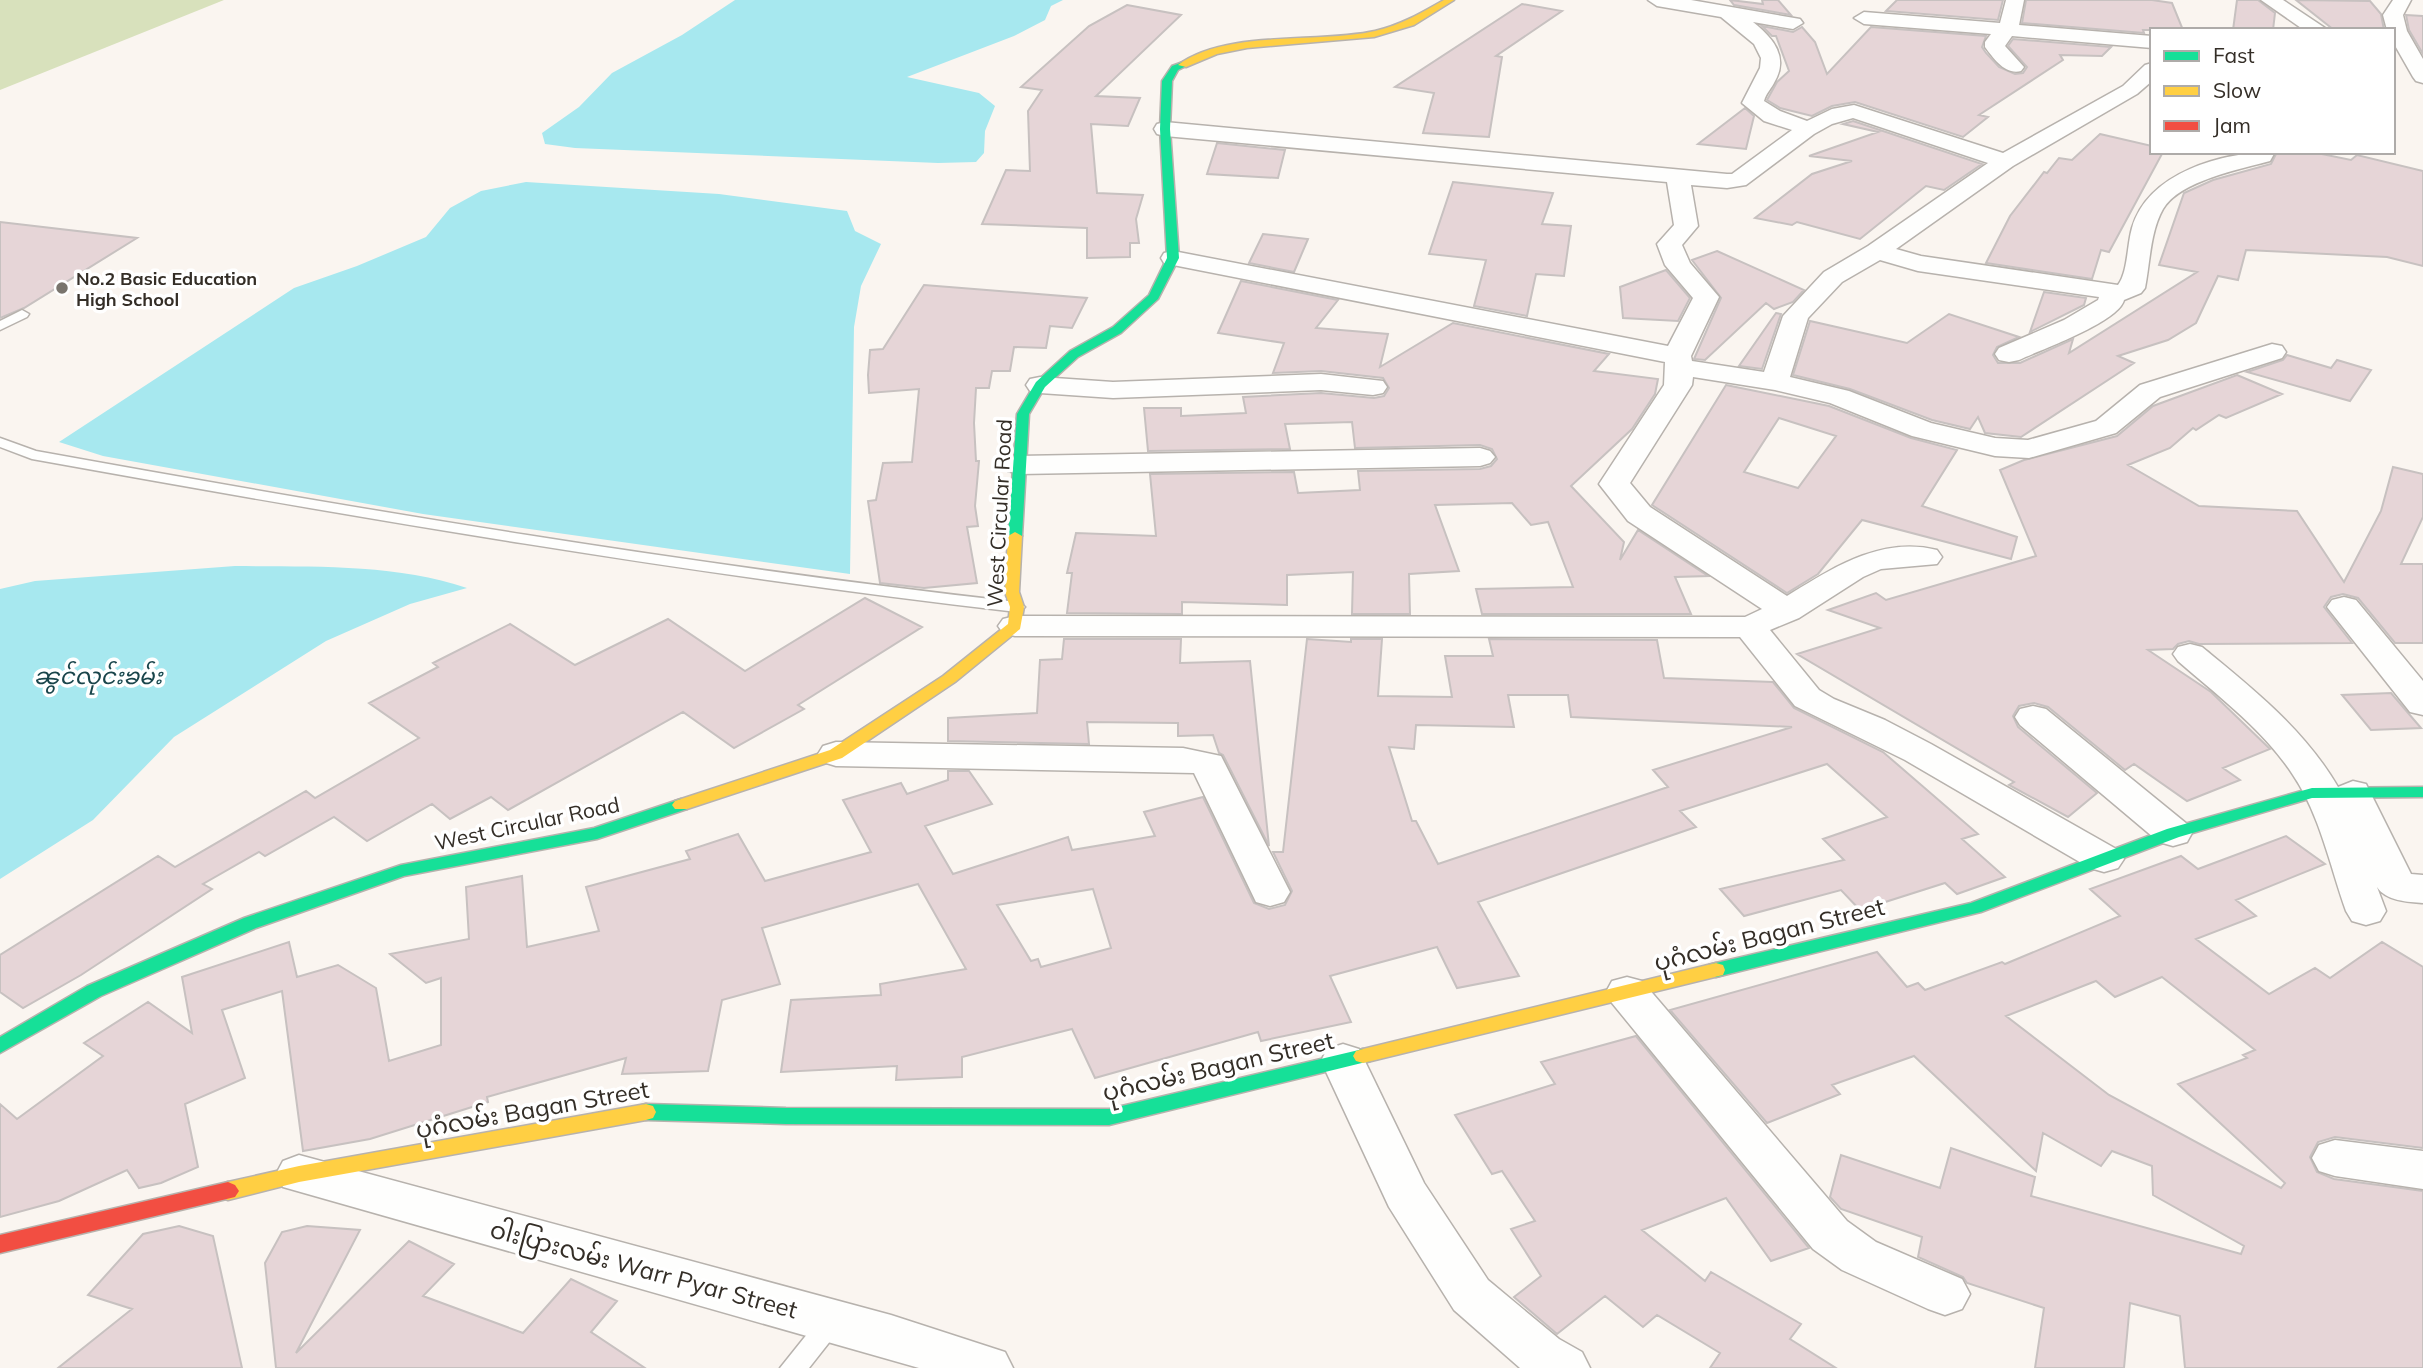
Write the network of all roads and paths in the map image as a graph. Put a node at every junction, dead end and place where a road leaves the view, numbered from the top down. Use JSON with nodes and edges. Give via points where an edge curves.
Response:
{"nodes":[{"id":1,"x":1450,"y":0,"type":"edge"},
{"id":2,"x":1657,"y":0,"type":"edge"},
{"id":3,"x":2015,"y":0,"type":"edge"},
{"id":4,"x":2270,"y":0,"type":"edge"},
{"id":5,"x":2402,"y":0,"type":"edge"},
{"id":6,"x":1726,"y":11,"type":"junction"},
{"id":7,"x":1861,"y":16,"type":"edge"},
{"id":8,"x":1793,"y":23,"type":"dead end"},
{"id":9,"x":2315,"y":28,"type":"edge"},
{"id":10,"x":2008,"y":29,"type":"junction"},
{"id":11,"x":2150,"y":42,"type":"edge"},
{"id":12,"x":2014,"y":67,"type":"dead end"},
{"id":13,"x":2150,"y":71,"type":"edge"},
{"id":14,"x":2395,"y":73,"type":"edge"},
{"id":15,"x":2423,"y":77,"type":"edge"},
{"id":16,"x":2423,"y":86,"type":"edge"},
{"id":17,"x":1165,"y":129,"type":"junction"},
{"id":18,"x":1810,"y":129,"type":"junction"},
{"id":19,"x":2263,"y":154,"type":"edge"},
{"id":20,"x":2005,"y":161,"type":"junction"},
{"id":21,"x":1678,"y":177,"type":"junction"},
{"id":22,"x":1877,"y":251,"type":"junction"},
{"id":23,"x":1173,"y":258,"type":"junction"},
{"id":24,"x":2112,"y":294,"type":"junction"},
{"id":25,"x":22,"y":314,"type":"dead end"},
{"id":26,"x":0,"y":327,"type":"edge"},
{"id":27,"x":2272,"y":352,"type":"dead end"},
{"id":28,"x":2009,"y":354,"type":"dead end"},
{"id":29,"x":1678,"y":362,"type":"junction"},
{"id":30,"x":1775,"y":382,"type":"junction"},
{"id":31,"x":1040,"y":385,"type":"junction"},
{"id":32,"x":1373,"y":387,"type":"dead end"},
{"id":33,"x":0,"y":442,"type":"edge"},
{"id":34,"x":1480,"y":457,"type":"dead end"},
{"id":35,"x":1019,"y":465,"type":"junction"},
{"id":36,"x":1926,"y":557,"type":"dead end"},
{"id":37,"x":2344,"y":607,"type":"dead end"},
{"id":38,"x":1787,"y":611,"type":"junction"},
{"id":39,"x":1016,"y":617,"type":"junction"},
{"id":40,"x":1750,"y":627,"type":"junction"},
{"id":41,"x":2190,"y":654,"type":"dead end"},
{"id":42,"x":2423,"y":704,"type":"edge"},
{"id":43,"x":2033,"y":717,"type":"dead end"},
{"id":44,"x":836,"y":754,"type":"junction"},
{"id":45,"x":2423,"y":792,"type":"edge"},
{"id":46,"x":2338,"y":793,"type":"junction"},
{"id":47,"x":2173,"y":832,"type":"junction"},
{"id":48,"x":2104,"y":859,"type":"junction"},
{"id":49,"x":2423,"y":889,"type":"edge"},
{"id":50,"x":1270,"y":892,"type":"dead end"},
{"id":51,"x":2366,"y":911,"type":"dead end"},
{"id":52,"x":1627,"y":992,"type":"junction"},
{"id":53,"x":0,"y":1046,"type":"edge"},
{"id":54,"x":1343,"y":1061,"type":"junction"},
{"id":55,"x":2335,"y":1158,"type":"dead end"},
{"id":56,"x":2423,"y":1170,"type":"edge"},
{"id":57,"x":299,"y":1174,"type":"junction"},
{"id":58,"x":0,"y":1244,"type":"edge"},
{"id":59,"x":1945,"y":1294,"type":"dead end"},
{"id":60,"x":833,"y":1321,"type":"junction"},
{"id":61,"x":793,"y":1368,"type":"edge"},
{"id":62,"x":987,"y":1368,"type":"edge"},
{"id":63,"x":1564,"y":1368,"type":"edge"}],
"edges":[{"from":1,"to":17,"type":"street","name":"West Circular Road","via":[[1411,23],[1374,34],[1247,45],[1175,68],[1167,80]]},
{"from":2,"to":6,"type":"street"},
{"from":3,"to":10,"type":"street"},
{"from":4,"to":9,"type":"street"},
{"from":5,"to":15,"type":"street","via":[[2393,15],[2397,31]]},
{"from":6,"to":8,"type":"street"},
{"from":6,"to":18,"type":"street","via":[[1767,45],[1772,58],[1768,78],[1754,94],[1754,103],[1772,116]]},
{"from":7,"to":10,"type":"street"},
{"from":10,"to":11,"type":"street"},
{"from":10,"to":12,"type":"street","via":[[1995,47]]},
{"from":13,"to":20,"type":"street","via":[[2130,90]]},
{"from":14,"to":16,"type":"street"},
{"from":17,"to":21,"type":"street"},
{"from":17,"to":23,"type":"street","name":"West Circular Road"},
{"from":18,"to":20,"type":"street","via":[[1854,111]]},
{"from":18,"to":21,"type":"street","via":[[1738,180]]},
{"from":19,"to":24,"type":"street","via":[[2175,186],[2152,206],[2132,288]]},
{"from":20,"to":22,"type":"street"},
{"from":21,"to":29,"type":"street","via":[[1686,226],[1669,244],[1678,265],[1706,297]]},
{"from":22,"to":24,"type":"street","via":[[1918,263]]},
{"from":22,"to":30,"type":"street","via":[[1833,277],[1796,316]]},
{"from":23,"to":29,"type":"street","via":[[1508,321]]},
{"from":23,"to":31,"type":"street","name":"West Circular Road","via":[[1154,297],[1117,330],[1074,354]]},
{"from":24,"to":28,"type":"street","via":[[2111,304]]},
{"from":25,"to":26,"type":"lane"},
{"from":27,"to":30,"type":"street","via":[[2150,391],[2106,427],[2029,449],[1995,447],[1922,430],[1839,397]]},
{"from":29,"to":30,"type":"street"},
{"from":29,"to":38,"type":"street","via":[[1678,385],[1614,484],[1639,514]]},
{"from":31,"to":32,"type":"street","via":[[1113,390],[1321,382]]},
{"from":31,"to":35,"type":"street","name":"West Circular Road","via":[[1023,414]]},
{"from":33,"to":39,"type":"lane","via":[[32,455],[418,525]]},
{"from":34,"to":35,"type":"street"},
{"from":35,"to":39,"type":"street","name":"West Circular Road","via":[[1012,592]]},
{"from":36,"to":38,"type":"street","via":[[1876,560]]},
{"from":37,"to":42,"type":"street"},
{"from":38,"to":40,"type":"street"},
{"from":39,"to":40,"type":"street"},
{"from":39,"to":44,"type":"street","name":"West Circular Road","via":[[949,679]]},
{"from":40,"to":48,"type":"street","via":[[1807,698],[1906,746]]},
{"from":41,"to":46,"type":"street"},
{"from":43,"to":47,"type":"street"},
{"from":44,"to":50,"type":"street","via":[[1208,764]]},
{"from":44,"to":53,"type":"street","name":"West Circular Road","via":[[597,832],[401,871],[250,923],[94,991]]},
{"from":45,"to":46,"type":"street","name":"ပုဂံလမ်း Bagan Street"},
{"from":46,"to":47,"type":"street","name":"ပုဂံလမ်း Bagan Street","via":[[2312,793]]},
{"from":46,"to":49,"type":"street","via":[[2395,883]]},
{"from":46,"to":51,"type":"street"},
{"from":47,"to":48,"type":"street","name":"ပုဂံလမ်း Bagan Street"},
{"from":48,"to":52,"type":"street","name":"ပုဂံလမ်း Bagan Street","via":[[1975,908]]},
{"from":52,"to":54,"type":"street","name":"ပုဂံလမ်း Bagan Street"},
{"from":52,"to":59,"type":"street","via":[[1830,1235],[1859,1256]]},
{"from":54,"to":57,"type":"street","name":"ပုဂံလမ်း Bagan Street","via":[[1109,1117],[786,1116],[655,1110]]},
{"from":54,"to":63,"type":"street","via":[[1406,1194],[1471,1296],[1541,1355]]},
{"from":55,"to":56,"type":"street"},
{"from":57,"to":58,"type":"street","name":"ပုဂံလမ်း Bagan Street"},
{"from":57,"to":60,"type":"street","name":"ဝါးပြားလမ်း Warr Pyar Street"},
{"from":60,"to":61,"type":"lane"},
{"from":60,"to":62,"type":"street","name":"ဝါးပြားလမ်း Warr Pyar Street"}]}
